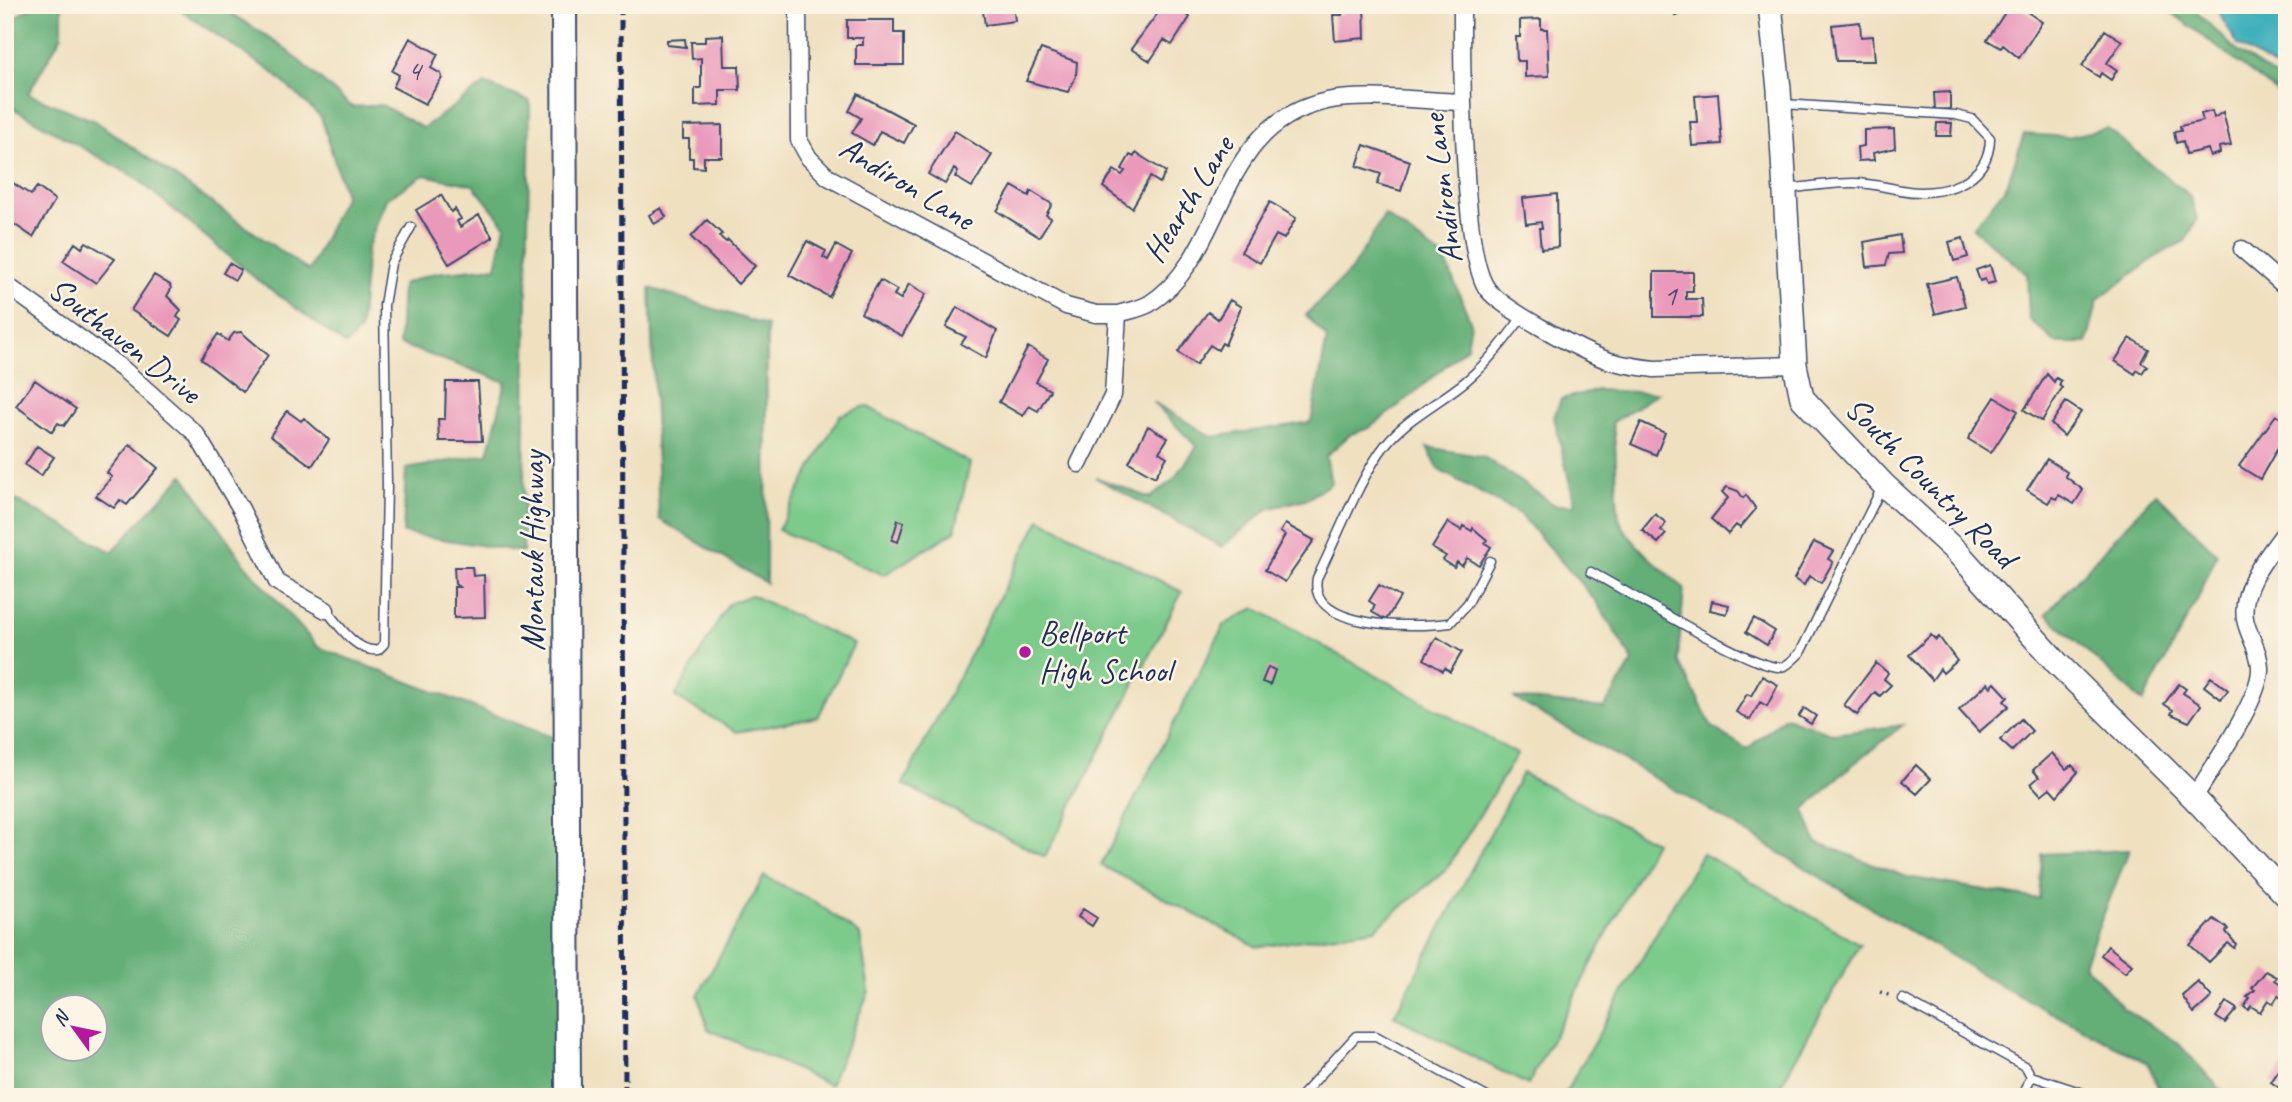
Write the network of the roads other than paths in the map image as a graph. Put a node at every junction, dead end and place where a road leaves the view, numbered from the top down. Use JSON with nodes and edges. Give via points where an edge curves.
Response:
{"nodes":[{"id":1,"x":564,"y":5,"type":"edge"},
{"id":2,"x":798,"y":5,"type":"edge"},
{"id":3,"x":1462,"y":5,"type":"edge"},
{"id":4,"x":1770,"y":5,"type":"edge"},
{"id":5,"x":1461,"y":102,"type":"junction"},
{"id":6,"x":1780,"y":104,"type":"junction"},
{"id":7,"x":1785,"y":190,"type":"junction"},
{"id":8,"x":411,"y":227,"type":"dead end"},
{"id":9,"x":2242,"y":249,"type":"dead end"},
{"id":10,"x":5,"y":284,"type":"edge"},
{"id":11,"x":2287,"y":288,"type":"edge"},
{"id":12,"x":1118,"y":314,"type":"junction"},
{"id":13,"x":1523,"y":316,"type":"junction"},
{"id":14,"x":1795,"y":365,"type":"junction"},
{"id":15,"x":1079,"y":464,"type":"dead end"},
{"id":16,"x":1883,"y":484,"type":"junction"},
{"id":17,"x":2287,"y":529,"type":"edge"},
{"id":18,"x":1489,"y":561,"type":"dead end"},
{"id":19,"x":1591,"y":572,"type":"dead end"},
{"id":20,"x":326,"y":610,"type":"joint"},
{"id":21,"x":2194,"y":798,"type":"junction"},
{"id":22,"x":2287,"y":897,"type":"edge"},
{"id":23,"x":1903,"y":999,"type":"dead end"},
{"id":24,"x":2031,"y":1076,"type":"junction"},
{"id":25,"x":568,"y":1097,"type":"edge"},
{"id":26,"x":1300,"y":1097,"type":"edge"},
{"id":27,"x":1486,"y":1097,"type":"edge"},
{"id":28,"x":2023,"y":1097,"type":"edge"},
{"id":29,"x":2095,"y":1097,"type":"edge"}],
"edges":[{"from":1,"to":25,"type":"main road","name":"Montauk Highway"},
{"from":2,"to":12,"type":"street","name":"Andiron Lane","via":[[799,140],[828,177],[1066,306]]},
{"from":3,"to":5,"type":"street","name":"Andiron Lane"},
{"from":4,"to":6,"type":"main road","name":"South Country Road"},
{"from":5,"to":12,"type":"street","name":"Hearth Lane","via":[[1327,100],[1285,117],[1241,160],[1193,258],[1170,287],[1147,305]]},
{"from":5,"to":13,"type":"street","name":"Andiron Lane","via":[[1476,262],[1487,289]]},
{"from":6,"to":7,"type":"main road","name":"South Country Road"},
{"from":6,"to":7,"type":"lane","via":[[1956,114],[1972,119],[1990,138],[1984,164],[1974,177],[1955,187],[1902,191],[1852,183]]},
{"from":7,"to":14,"type":"main road","name":"South Country Road"},
{"from":8,"to":20,"type":"lane","via":[[391,263],[384,305],[384,644],[378,650],[363,647]]},
{"from":9,"to":11,"type":"street"},
{"from":10,"to":20,"type":"street","name":"Southaven Drive","via":[[124,370],[196,434],[277,582]]},
{"from":12,"to":15,"type":"street","via":[[1113,395]]},
{"from":13,"to":14,"type":"street","name":"Andiron Lane","via":[[1604,359],[1631,366]]},
{"from":13,"to":18,"type":"lane","via":[[1493,356],[1386,444],[1315,590],[1331,609],[1364,621],[1408,627],[1450,623],[1468,603]]},
{"from":14,"to":16,"type":"main road","name":"South Country Road","via":[[1802,398]]},
{"from":16,"to":19,"type":"lane","via":[[1800,653],[1786,665],[1764,663],[1717,641]]},
{"from":16,"to":21,"type":"main road","name":"South Country Road","via":[[1958,553],[2058,664]]},
{"from":17,"to":21,"type":"street","via":[[2245,597],[2245,620],[2260,670],[2255,691]]},
{"from":21,"to":22,"type":"main road","name":"South Country Road"},
{"from":23,"to":24,"type":"lane","via":[[2026,1067]]},
{"from":24,"to":28,"type":"lane"},
{"from":24,"to":29,"type":"lane"},
{"from":26,"to":27,"type":"lane","via":[[1356,1036],[1376,1036]]}]}
